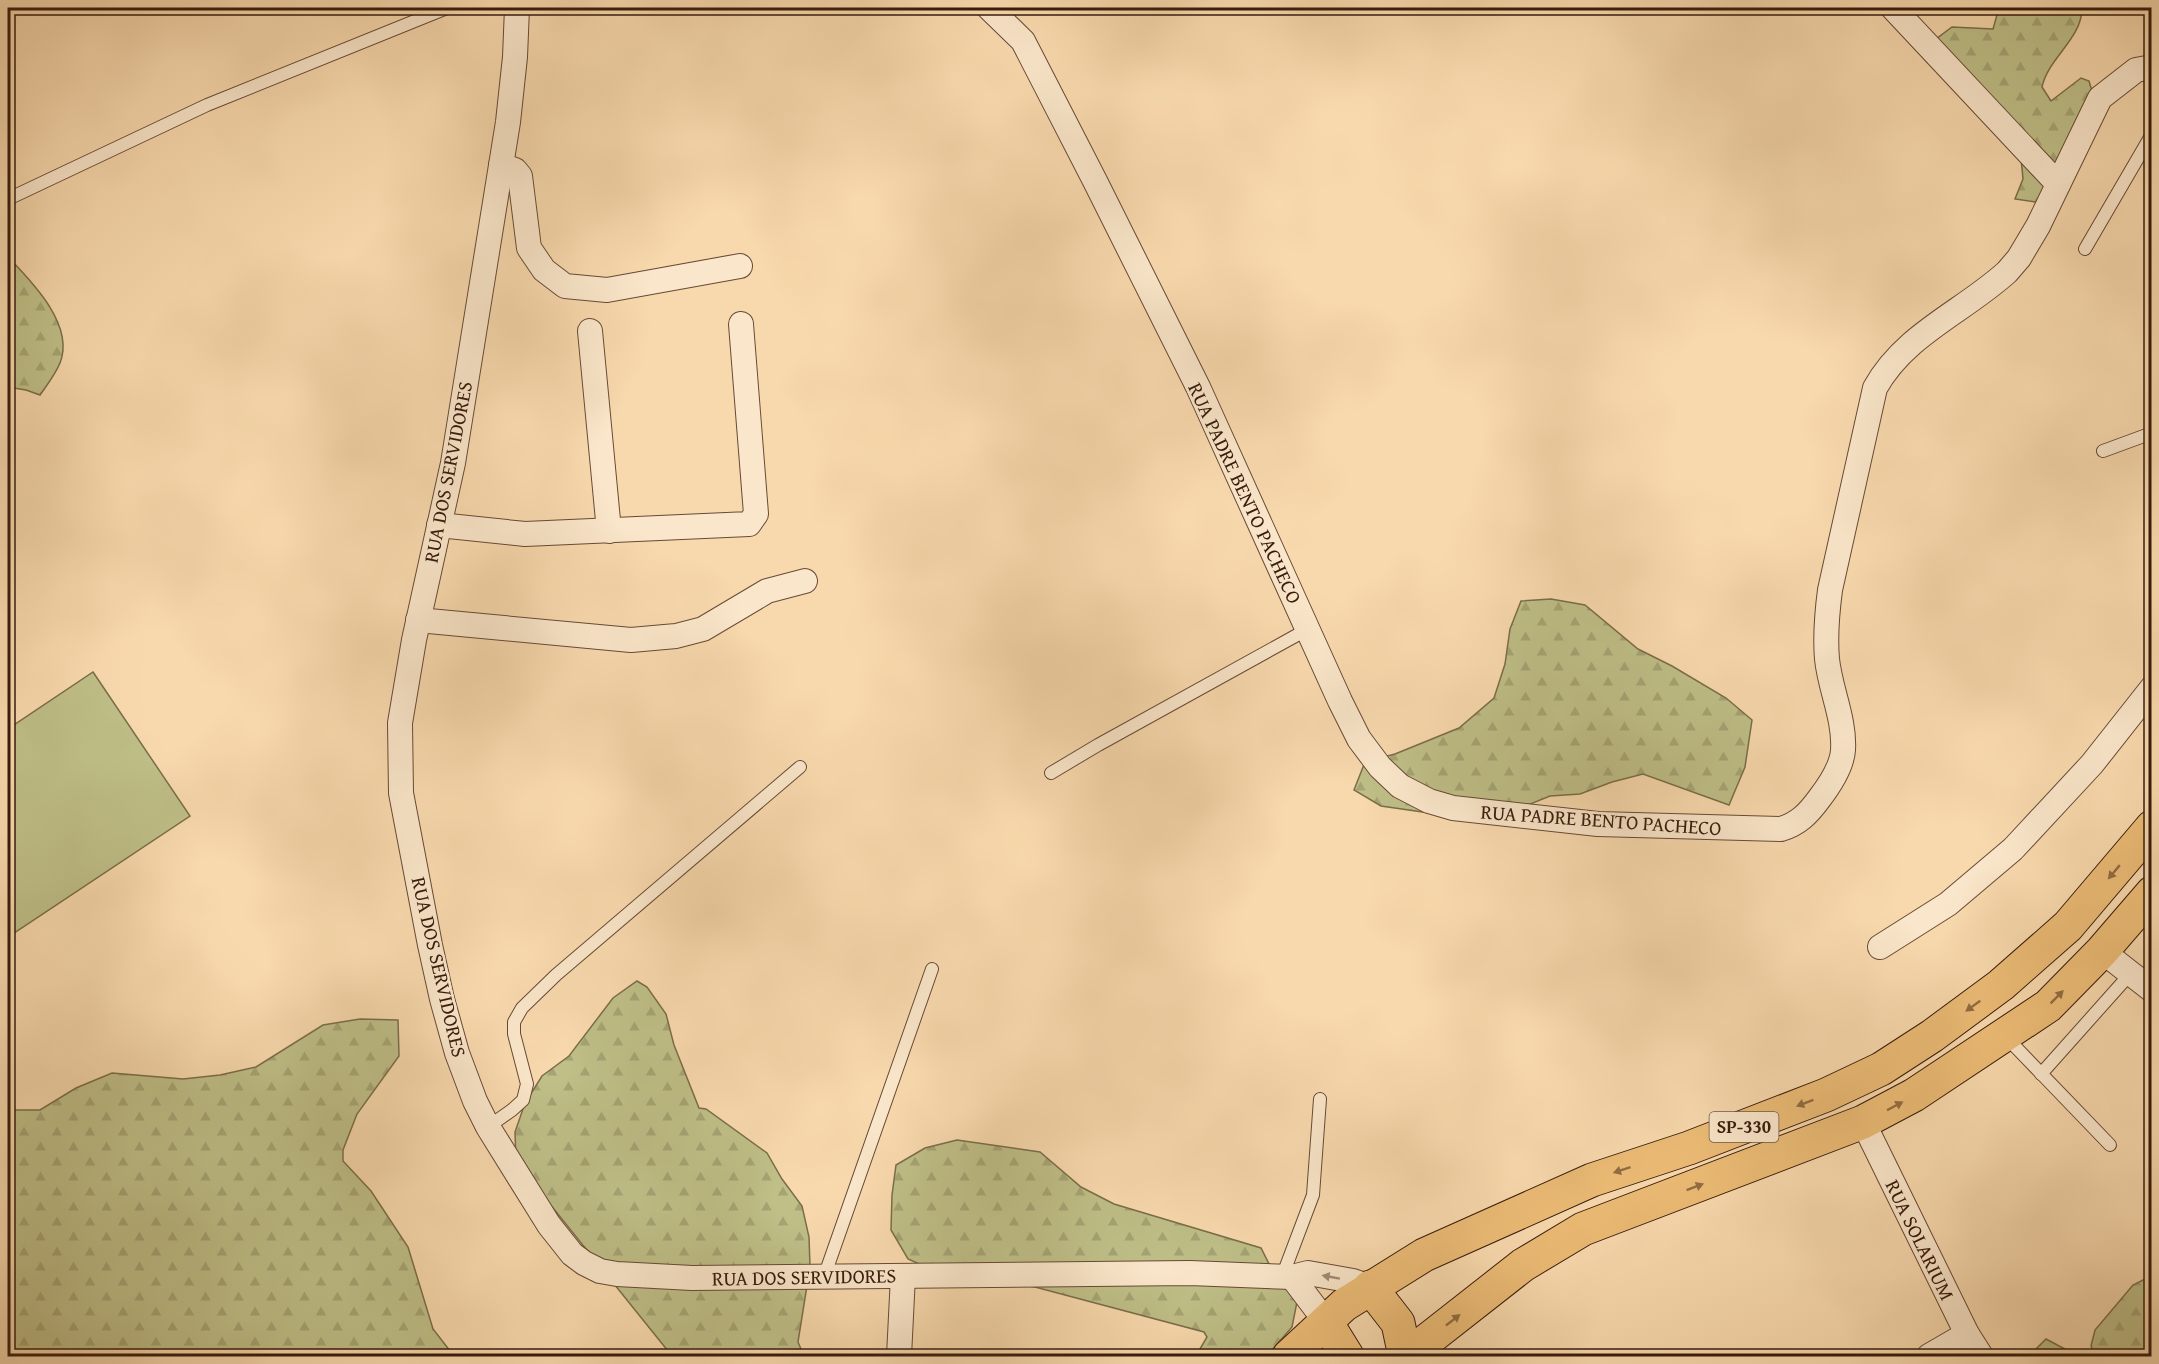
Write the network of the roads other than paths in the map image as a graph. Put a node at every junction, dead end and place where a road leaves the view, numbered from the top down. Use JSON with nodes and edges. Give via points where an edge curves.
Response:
{"nodes":[{"id":1,"x":447,"y":8,"type":"edge"},
{"id":2,"x":517,"y":8,"type":"edge"},
{"id":3,"x":990,"y":8,"type":"edge"},
{"id":4,"x":1893,"y":8,"type":"edge"},
{"id":5,"x":2151,"y":67,"type":"edge"},
{"id":6,"x":2151,"y":134,"type":"edge"},
{"id":7,"x":501,"y":165,"type":"junction"},
{"id":8,"x":2058,"y":184,"type":"junction"},
{"id":9,"x":8,"y":199,"type":"edge"},
{"id":10,"x":2085,"y":249,"type":"dead end"},
{"id":11,"x":740,"y":266,"type":"dead end"},
{"id":12,"x":741,"y":324,"type":"dead end"},
{"id":13,"x":590,"y":331,"type":"dead end"},
{"id":14,"x":2151,"y":433,"type":"edge"},
{"id":15,"x":2103,"y":451,"type":"dead end"},
{"id":16,"x":439,"y":525,"type":"junction"},
{"id":17,"x":609,"y":531,"type":"junction"},
{"id":18,"x":805,"y":581,"type":"dead end"},
{"id":19,"x":418,"y":621,"type":"junction"},
{"id":20,"x":1308,"y":629,"type":"junction"},
{"id":21,"x":2151,"y":688,"type":"edge"},
{"id":22,"x":800,"y":766,"type":"dead end"},
{"id":23,"x":1051,"y":773,"type":"dead end"},
{"id":24,"x":2151,"y":827,"type":"edge"},
{"id":25,"x":2150,"y":898,"type":"edge"},
{"id":26,"x":1880,"y":946,"type":"dead end"},
{"id":27,"x":2102,"y":951,"type":"junction"},
{"id":28,"x":932,"y":969,"type":"dead end"},
{"id":29,"x":2131,"y":974,"type":"junction"},
{"id":30,"x":2151,"y":990,"type":"edge"},
{"id":31,"x":2004,"y":1035,"type":"junction"},
{"id":32,"x":2041,"y":1074,"type":"junction"},
{"id":33,"x":1320,"y":1099,"type":"dead end"},
{"id":34,"x":1863,"y":1122,"type":"junction"},
{"id":35,"x":488,"y":1127,"type":"junction"},
{"id":36,"x":2110,"y":1145,"type":"dead end"},
{"id":37,"x":903,"y":1276,"type":"junction"},
{"id":38,"x":824,"y":1277,"type":"junction"},
{"id":39,"x":1287,"y":1277,"type":"junction"},
{"id":40,"x":1370,"y":1287,"type":"junction"},
{"id":41,"x":1326,"y":1322,"type":"junction"},
{"id":42,"x":1967,"y":1334,"type":"junction"},
{"id":43,"x":899,"y":1356,"type":"edge"},
{"id":44,"x":1289,"y":1356,"type":"edge"},
{"id":45,"x":1347,"y":1356,"type":"edge"},
{"id":46,"x":1406,"y":1356,"type":"edge"},
{"id":47,"x":1929,"y":1356,"type":"edge"},
{"id":48,"x":1981,"y":1356,"type":"edge"}],
"edges":[{"from":1,"to":9,"type":"lane","via":[[207,105]]},
{"from":2,"to":7,"type":"street","name":"RUA DOS SERVIDORES"},
{"from":3,"to":20,"type":"street","name":"RUA PADRE BENTO PACHECO","via":[[1023,41],[1095,181],[1197,387]]},
{"from":4,"to":8,"type":"street"},
{"from":5,"to":8,"type":"street","name":"RUA PADRE BENTO PACHECO","via":[[2136,70],[2100,98]]},
{"from":6,"to":10,"type":"lane"},
{"from":7,"to":11,"type":"street","via":[[520,176],[530,248],[544,270],[565,286],[607,290]]},
{"from":7,"to":16,"type":"street","name":"RUA DOS SERVIDORES","via":[[453,463]]},
{"from":8,"to":20,"type":"street","name":"RUA PADRE BENTO PACHECO","via":[[2038,226],[2007,272],[1905,348],[1875,388],[1827,617],[1827,659],[1843,750],[1824,793],[1796,824],[1755,830],[1598,824],[1453,808],[1429,801],[1400,786],[1359,739]]},
{"from":12,"to":17,"type":"street","via":[[756,514],[749,524]]},
{"from":13,"to":17,"type":"street"},
{"from":14,"to":15,"type":"lane"},
{"from":16,"to":17,"type":"street","via":[[525,534]]},
{"from":16,"to":19,"type":"street","name":"RUA DOS SERVIDORES"},
{"from":18,"to":19,"type":"street","via":[[767,591],[703,629],[676,636],[631,640]]},
{"from":19,"to":35,"type":"street","name":"RUA DOS SERVIDORES","via":[[400,723],[401,793],[442,999],[457,1053]]},
{"from":20,"to":23,"type":"lane"},
{"from":21,"to":26,"type":"street","via":[[2092,764],[2013,849],[1948,904]]},
{"from":22,"to":35,"type":"lane","via":[[522,1008],[514,1023],[514,1034],[526,1084],[523,1100]]},
{"from":24,"to":40,"type":"main road","number":"SP-330","one_way":true,"via":[[2068,926],[2001,985],[1881,1069],[1826,1095],[1689,1148],[1592,1180],[1424,1255]]},
{"from":25,"to":27,"type":"main road","number":"SP-330"},
{"from":27,"to":29,"type":"street"},
{"from":31,"to":27,"type":"main road","number":"SP-330","one_way":true,"via":[[2048,1006]]},
{"from":28,"to":38,"type":"lane"},
{"from":29,"to":30,"type":"street"},
{"from":29,"to":32,"type":"lane"},
{"from":31,"to":32,"type":"lane"},
{"from":34,"to":31,"type":"main road","number":"SP-330","one_way":true,"via":[[1914,1095]]},
{"from":32,"to":36,"type":"lane"},
{"from":33,"to":39,"type":"lane","via":[[1313,1195]]},
{"from":34,"to":42,"type":"street","name":"RUA SOLARIUM"},
{"from":46,"to":34,"type":"main road","number":"SP-330","one_way":true,"via":[[1523,1265],[1583,1230]]},
{"from":35,"to":38,"type":"street","name":"RUA DOS SERVIDORES","via":[[549,1225],[572,1254],[600,1271],[692,1278]]},
{"from":37,"to":38,"type":"street","name":"RUA DOS SERVIDORES"},
{"from":37,"to":39,"type":"street","name":"RUA DOS SERVIDORES","via":[[1190,1273]]},
{"from":37,"to":43,"type":"street"},
{"from":40,"to":39,"type":"street","name":"RUA DOS SERVIDORES","one_way":true,"via":[[1308,1273]]},
{"from":39,"to":41,"type":"street"},
{"from":40,"to":41,"type":"main road","number":"SP-330"},
{"from":40,"to":46,"type":"main road","via":[[1398,1323]]},
{"from":41,"to":44,"type":"main road","number":"SP-330"},
{"from":41,"to":45,"type":"main road"},
{"from":42,"to":47,"type":"street"},
{"from":42,"to":48,"type":"street","name":"RUA SOLARIUM"}]}
